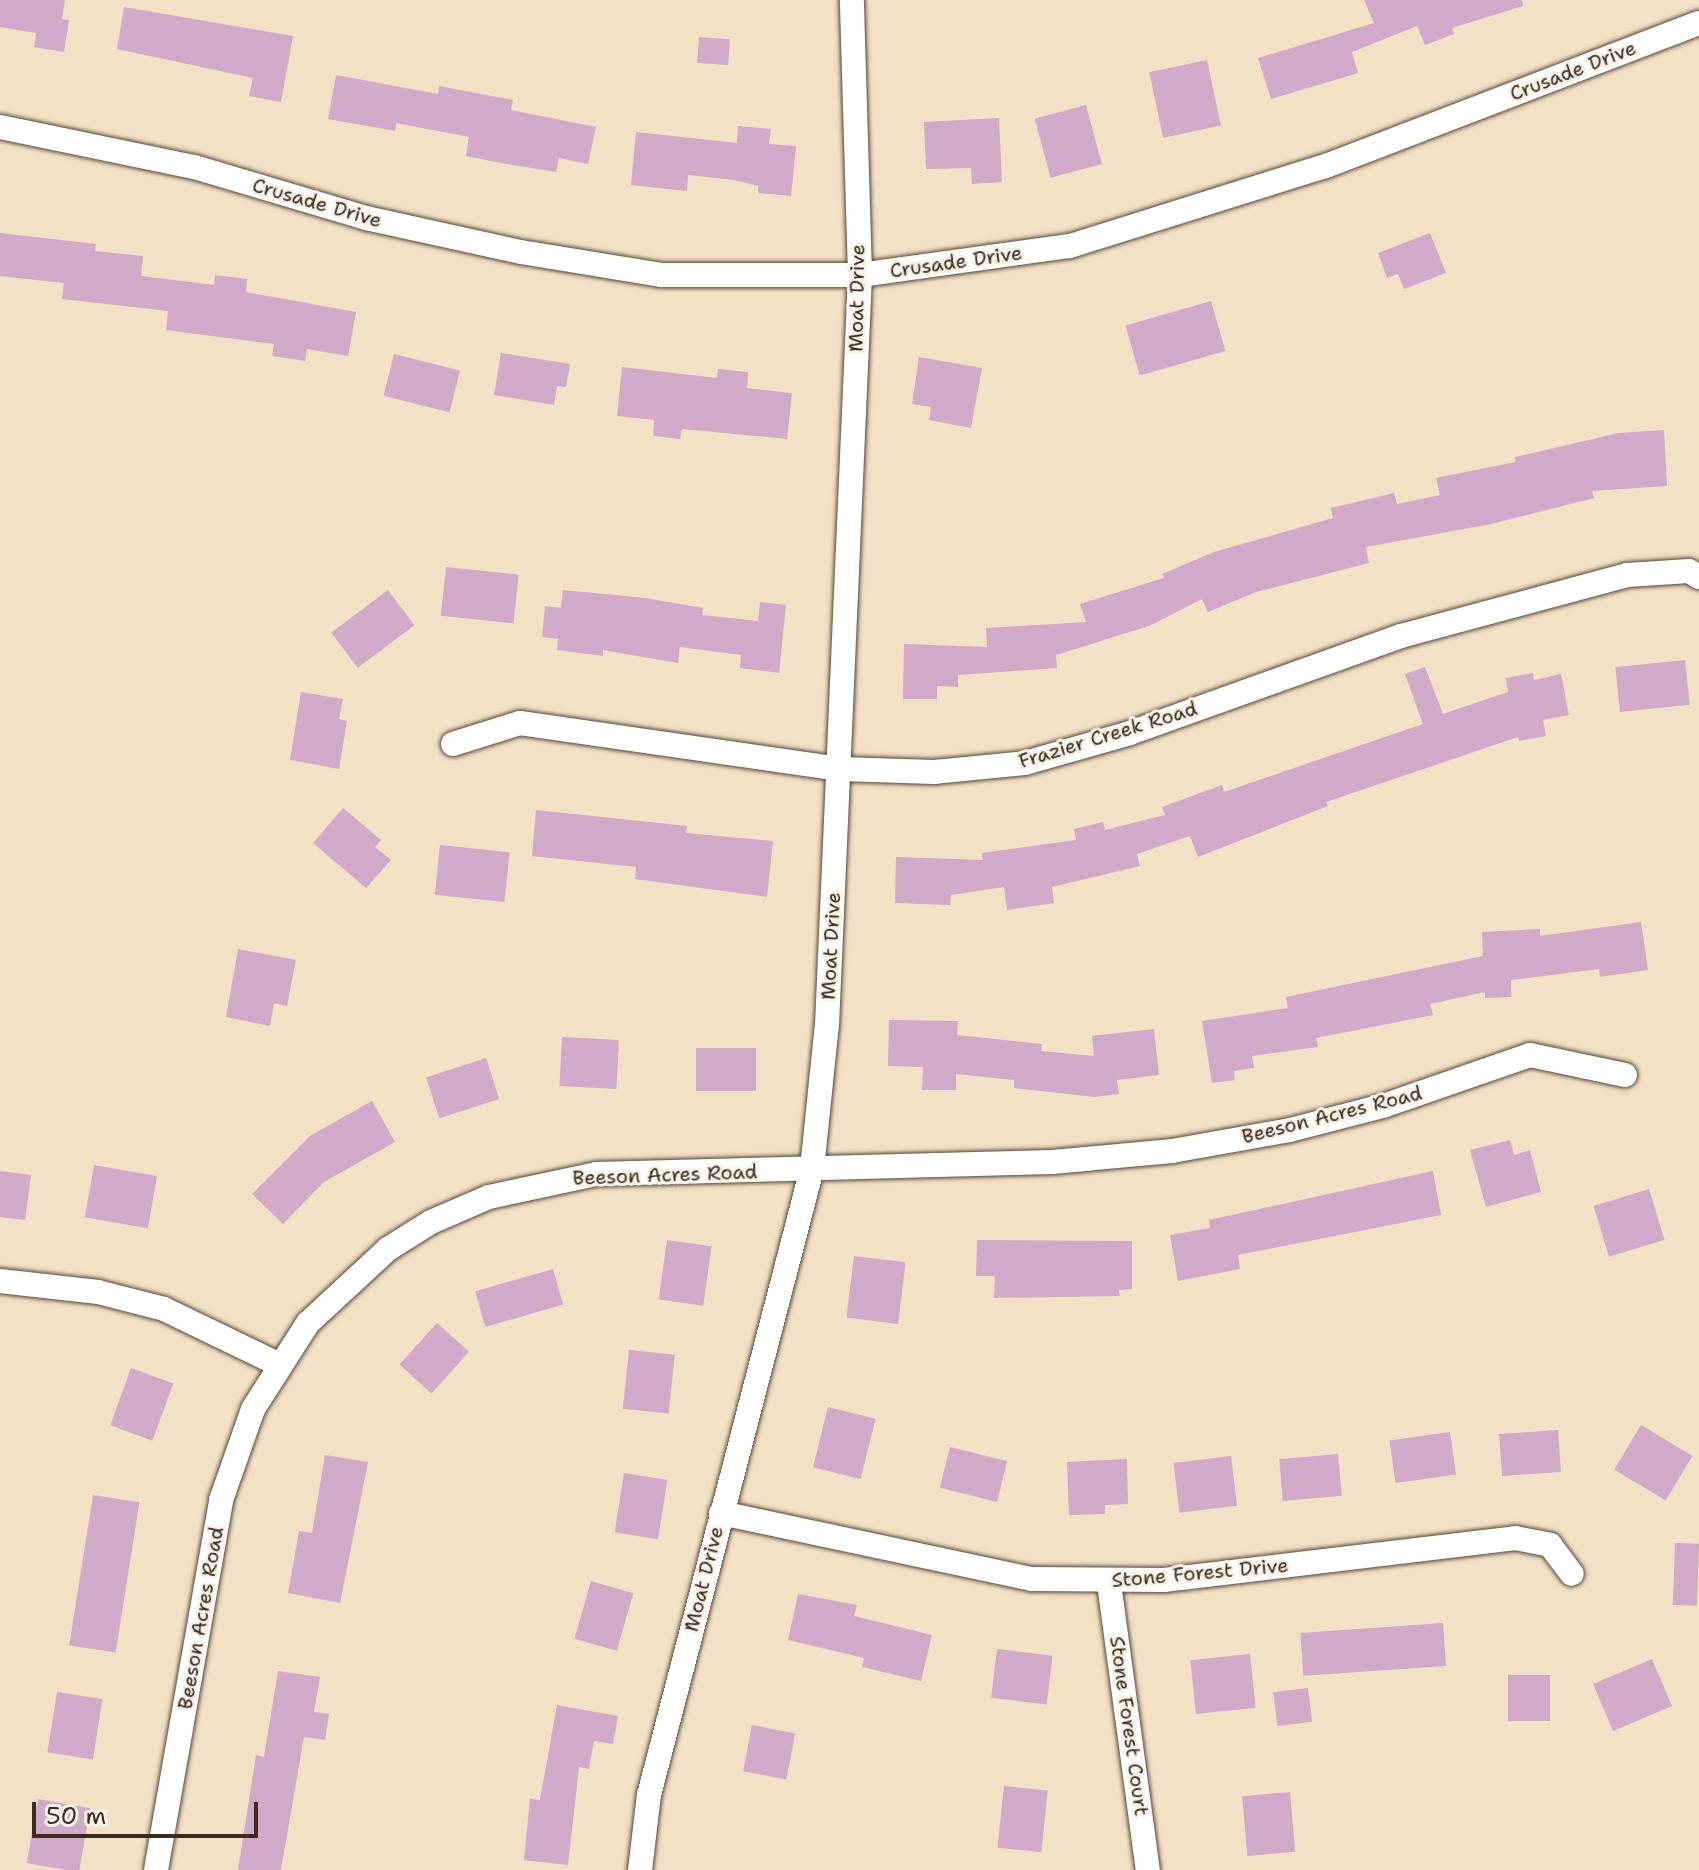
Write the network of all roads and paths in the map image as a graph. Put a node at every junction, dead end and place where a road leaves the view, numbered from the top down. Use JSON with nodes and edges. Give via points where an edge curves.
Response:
{"nodes":[{"id":1,"x":852,"y":0,"type":"edge"},
{"id":2,"x":1699,"y":23,"type":"edge"},
{"id":3,"x":0,"y":127,"type":"edge"},
{"id":4,"x":860,"y":275,"type":"junction"},
{"id":5,"x":1699,"y":577,"type":"edge"},
{"id":6,"x":453,"y":744,"type":"dead end"},
{"id":7,"x":841,"y":769,"type":"junction"},
{"id":8,"x":1625,"y":1075,"type":"dead end"},
{"id":9,"x":812,"y":1169,"type":"junction"},
{"id":10,"x":0,"y":1281,"type":"edge"},
{"id":11,"x":278,"y":1364,"type":"junction"},
{"id":12,"x":721,"y":1513,"type":"junction"},
{"id":13,"x":1572,"y":1574,"type":"dead end"},
{"id":14,"x":1109,"y":1583,"type":"junction"},
{"id":15,"x":156,"y":1870,"type":"edge"},
{"id":16,"x":640,"y":1870,"type":"edge"},
{"id":17,"x":1148,"y":1870,"type":"edge"}],
"edges":[{"from":1,"to":4,"type":"street","name":"Moat Drive"},
{"from":2,"to":4,"type":"street","name":"Crusade Drive","via":[[1326,166],[1070,246]]},
{"from":3,"to":4,"type":"street","name":"Crusade Drive","via":[[165,160],[366,218],[521,252],[662,275]]},
{"from":4,"to":7,"type":"street","name":"Moat Drive"},
{"from":5,"to":7,"type":"street","name":"Frazier Creek Road","via":[[1689,571],[1627,575],[1401,636],[1130,733],[1025,763],[934,772]]},
{"from":6,"to":7,"type":"street","name":"Frazier Creek Road","via":[[520,723]]},
{"from":7,"to":9,"type":"street","name":"Moat Drive","via":[[827,1025]]},
{"from":8,"to":9,"type":"street","name":"Beeson Acres Road","via":[[1530,1055],[1383,1106],[1290,1130],[1172,1151],[1052,1162]]},
{"from":9,"to":11,"type":"street","name":"Beeson Acres Road","via":[[596,1174],[489,1197],[431,1222],[388,1249],[308,1323]]},
{"from":9,"to":12,"type":"street","name":"Moat Drive"},
{"from":10,"to":11,"type":"street","via":[[98,1292],[164,1309]]},
{"from":11,"to":15,"type":"street","name":"Beeson Acres Road","via":[[253,1409],[221,1500]]},
{"from":12,"to":14,"type":"street","name":"Stone Forest Drive","via":[[949,1565],[1032,1579]]},
{"from":12,"to":16,"type":"street","name":"Moat Drive","via":[[649,1795]]},
{"from":13,"to":14,"type":"street","name":"Stone Forest Drive","via":[[1550,1545],[1515,1538]]},
{"from":14,"to":17,"type":"street","name":"Stone Forest Court"}]}
